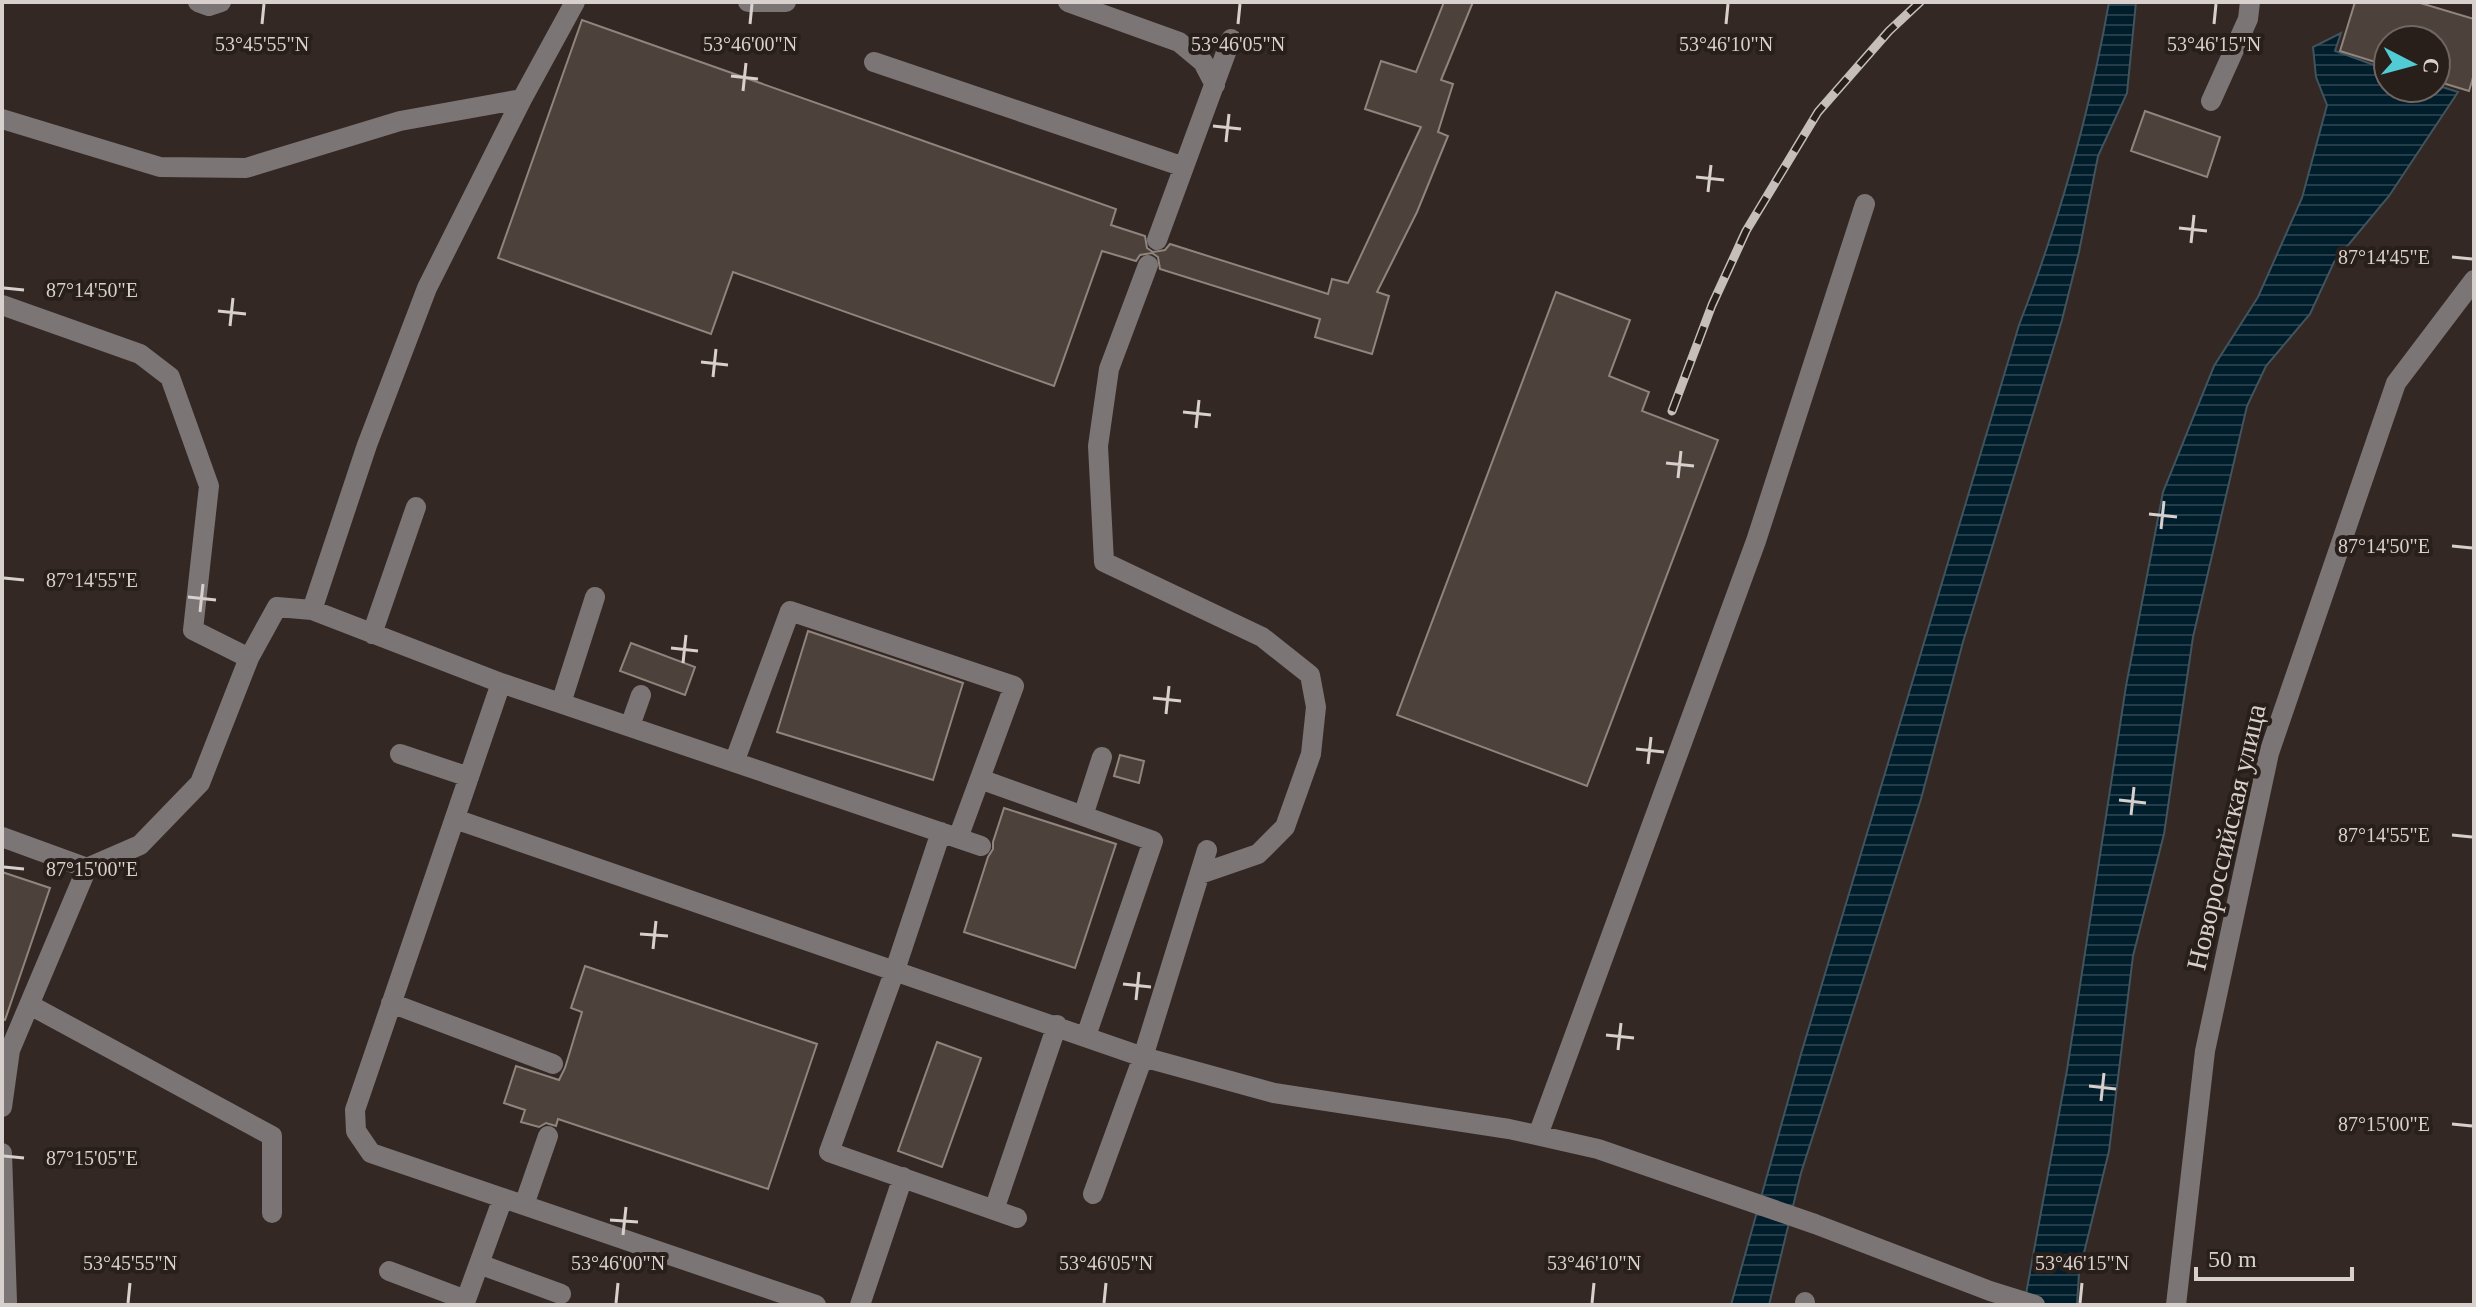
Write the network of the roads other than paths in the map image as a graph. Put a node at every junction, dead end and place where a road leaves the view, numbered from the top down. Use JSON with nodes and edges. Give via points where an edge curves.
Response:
{"nodes":[{"id":1,"x":198,"y":2,"type":"edge"},
{"id":2,"x":221,"y":2,"type":"edge"},
{"id":3,"x":575,"y":2,"type":"edge"},
{"id":4,"x":748,"y":2,"type":"edge"},
{"id":5,"x":786,"y":2,"type":"edge"},
{"id":6,"x":1068,"y":2,"type":"edge"},
{"id":7,"x":2250,"y":2,"type":"edge"},
{"id":8,"x":1231,"y":39,"type":"dead end"},
{"id":9,"x":874,"y":62,"type":"dead end"},
{"id":10,"x":1215,"y":85,"type":"junction"},
{"id":11,"x":522,"y":99,"type":"junction"},
{"id":12,"x":2211,"y":101,"type":"dead end"},
{"id":13,"x":2,"y":119,"type":"edge"},
{"id":14,"x":1184,"y":167,"type":"junction"},
{"id":15,"x":1865,"y":204,"type":"dead end"},
{"id":16,"x":1157,"y":240,"type":"dead end"},
{"id":17,"x":1148,"y":265,"type":"dead end"},
{"id":18,"x":2474,"y":280,"type":"edge"},
{"id":19,"x":2,"y":305,"type":"edge"},
{"id":20,"x":416,"y":507,"type":"dead end"},
{"id":21,"x":595,"y":597,"type":"dead end"},
{"id":22,"x":312,"y":610,"type":"junction"},
{"id":23,"x":372,"y":634,"type":"junction"},
{"id":24,"x":249,"y":658,"type":"junction"},
{"id":25,"x":501,"y":683,"type":"junction"},
{"id":26,"x":641,"y":695,"type":"dead end"},
{"id":27,"x":561,"y":703,"type":"junction"},
{"id":28,"x":630,"y":726,"type":"junction"},
{"id":29,"x":400,"y":754,"type":"dead end"},
{"id":30,"x":1102,"y":757,"type":"dead end"},
{"id":31,"x":735,"y":760,"type":"junction"},
{"id":32,"x":469,"y":777,"type":"junction"},
{"id":33,"x":980,"y":779,"type":"junction"},
{"id":34,"x":1083,"y":816,"type":"junction"},
{"id":35,"x":455,"y":819,"type":"junction"},
{"id":36,"x":950,"y":835,"type":"junction"},
{"id":37,"x":2,"y":837,"type":"edge"},
{"id":38,"x":981,"y":846,"type":"dead end"},
{"id":39,"x":1207,"y":850,"type":"dead end"},
{"id":40,"x":87,"y":868,"type":"junction"},
{"id":41,"x":1200,"y":874,"type":"junction"},
{"id":42,"x":895,"y":970,"type":"junction"},
{"id":43,"x":391,"y":1003,"type":"junction"},
{"id":44,"x":30,"y":1005,"type":"junction"},
{"id":45,"x":1057,"y":1025,"type":"junction"},
{"id":46,"x":1086,"y":1036,"type":"junction"},
{"id":47,"x":6,"y":1048,"type":"edge"},
{"id":48,"x":1143,"y":1057,"type":"junction"},
{"id":49,"x":553,"y":1064,"type":"dead end"},
{"id":50,"x":2,"y":1107,"type":"edge"},
{"id":51,"x":1538,"y":1135,"type":"junction"},
{"id":52,"x":548,"y":1136,"type":"dead end"},
{"id":53,"x":2,"y":1153,"type":"edge"},
{"id":54,"x":903,"y":1177,"type":"junction"},
{"id":55,"x":1093,"y":1194,"type":"dead end"},
{"id":56,"x":503,"y":1198,"type":"junction"},
{"id":57,"x":524,"y":1205,"type":"junction"},
{"id":58,"x":994,"y":1210,"type":"junction"},
{"id":59,"x":272,"y":1213,"type":"dead end"},
{"id":60,"x":1017,"y":1218,"type":"dead end"},
{"id":61,"x":479,"y":1264,"type":"junction"},
{"id":62,"x":389,"y":1271,"type":"dead end"},
{"id":63,"x":561,"y":1294,"type":"dead end"},
{"id":64,"x":465,"y":1302,"type":"edge"},
{"id":65,"x":11,"y":1303,"type":"edge"},
{"id":66,"x":816,"y":1305,"type":"edge"},
{"id":67,"x":860,"y":1305,"type":"edge"},
{"id":68,"x":2035,"y":1305,"type":"edge"},
{"id":69,"x":2176,"y":1305,"type":"edge"}],
"edges":[{"from":1,"to":2,"type":"street"},
{"from":3,"to":11,"type":"street"},
{"from":4,"to":5,"type":"street"},
{"from":6,"to":10,"type":"street","via":[[1179,42],[1203,62]]},
{"from":7,"to":12,"type":"street","via":[[2248,19]]},
{"from":8,"to":10,"type":"street"},
{"from":9,"to":14,"type":"street"},
{"from":10,"to":14,"type":"street"},
{"from":11,"to":13,"type":"street","via":[[400,121],[246,168],[160,167]]},
{"from":11,"to":22,"type":"street","via":[[427,288]]},
{"from":14,"to":16,"type":"street"},
{"from":15,"to":51,"type":"street","via":[[1756,541]]},
{"from":17,"to":41,"type":"street","via":[[1109,369],[1098,446],[1104,562],[1262,637],[1310,675],[1316,707],[1311,754],[1285,827],[1258,854]]},
{"from":18,"to":69,"type":"street","name":"Новороссийская улица","via":[[2396,383],[2269,753],[2205,1051]]},
{"from":19,"to":24,"type":"street","via":[[140,354],[170,377],[209,486],[193,630]]},
{"from":20,"to":23,"type":"street"},
{"from":21,"to":27,"type":"street"},
{"from":22,"to":23,"type":"street"},
{"from":22,"to":24,"type":"street","via":[[277,607]]},
{"from":23,"to":25,"type":"street"},
{"from":24,"to":40,"type":"street","via":[[200,783],[140,845]]},
{"from":25,"to":27,"type":"street"},
{"from":25,"to":32,"type":"street"},
{"from":26,"to":28,"type":"street"},
{"from":27,"to":28,"type":"street"},
{"from":28,"to":31,"type":"street"},
{"from":29,"to":32,"type":"street"},
{"from":30,"to":34,"type":"street"},
{"from":31,"to":33,"type":"street","via":[[790,611],[1014,686]]},
{"from":31,"to":36,"type":"street"},
{"from":32,"to":35,"type":"street"},
{"from":33,"to":34,"type":"street"},
{"from":33,"to":36,"type":"street"},
{"from":34,"to":46,"type":"street","via":[[1153,841]]},
{"from":35,"to":42,"type":"street"},
{"from":35,"to":43,"type":"street"},
{"from":36,"to":38,"type":"street"},
{"from":36,"to":42,"type":"street"},
{"from":37,"to":40,"type":"street"},
{"from":39,"to":41,"type":"street"},
{"from":40,"to":44,"type":"street"},
{"from":41,"to":48,"type":"street"},
{"from":42,"to":45,"type":"street"},
{"from":42,"to":54,"type":"street","via":[[829,1152]]},
{"from":43,"to":49,"type":"street"},
{"from":43,"to":56,"type":"street","via":[[355,1110],[356,1131],[371,1153]]},
{"from":44,"to":47,"type":"street"},
{"from":44,"to":59,"type":"street","via":[[272,1136]]},
{"from":45,"to":46,"type":"street"},
{"from":45,"to":58,"type":"street"},
{"from":46,"to":48,"type":"street"},
{"from":47,"to":50,"type":"street"},
{"from":48,"to":51,"type":"street","via":[[1274,1093]]},
{"from":48,"to":55,"type":"street"},
{"from":51,"to":68,"type":"street","via":[[1598,1149],[1730,1194]]},
{"from":52,"to":57,"type":"street"},
{"from":53,"to":65,"type":"street"},
{"from":54,"to":58,"type":"street"},
{"from":54,"to":67,"type":"street"},
{"from":56,"to":57,"type":"street"},
{"from":56,"to":61,"type":"street"},
{"from":57,"to":66,"type":"street"},
{"from":58,"to":60,"type":"street"},
{"from":61,"to":63,"type":"street"},
{"from":61,"to":64,"type":"street"},
{"from":62,"to":64,"type":"street"}]}
